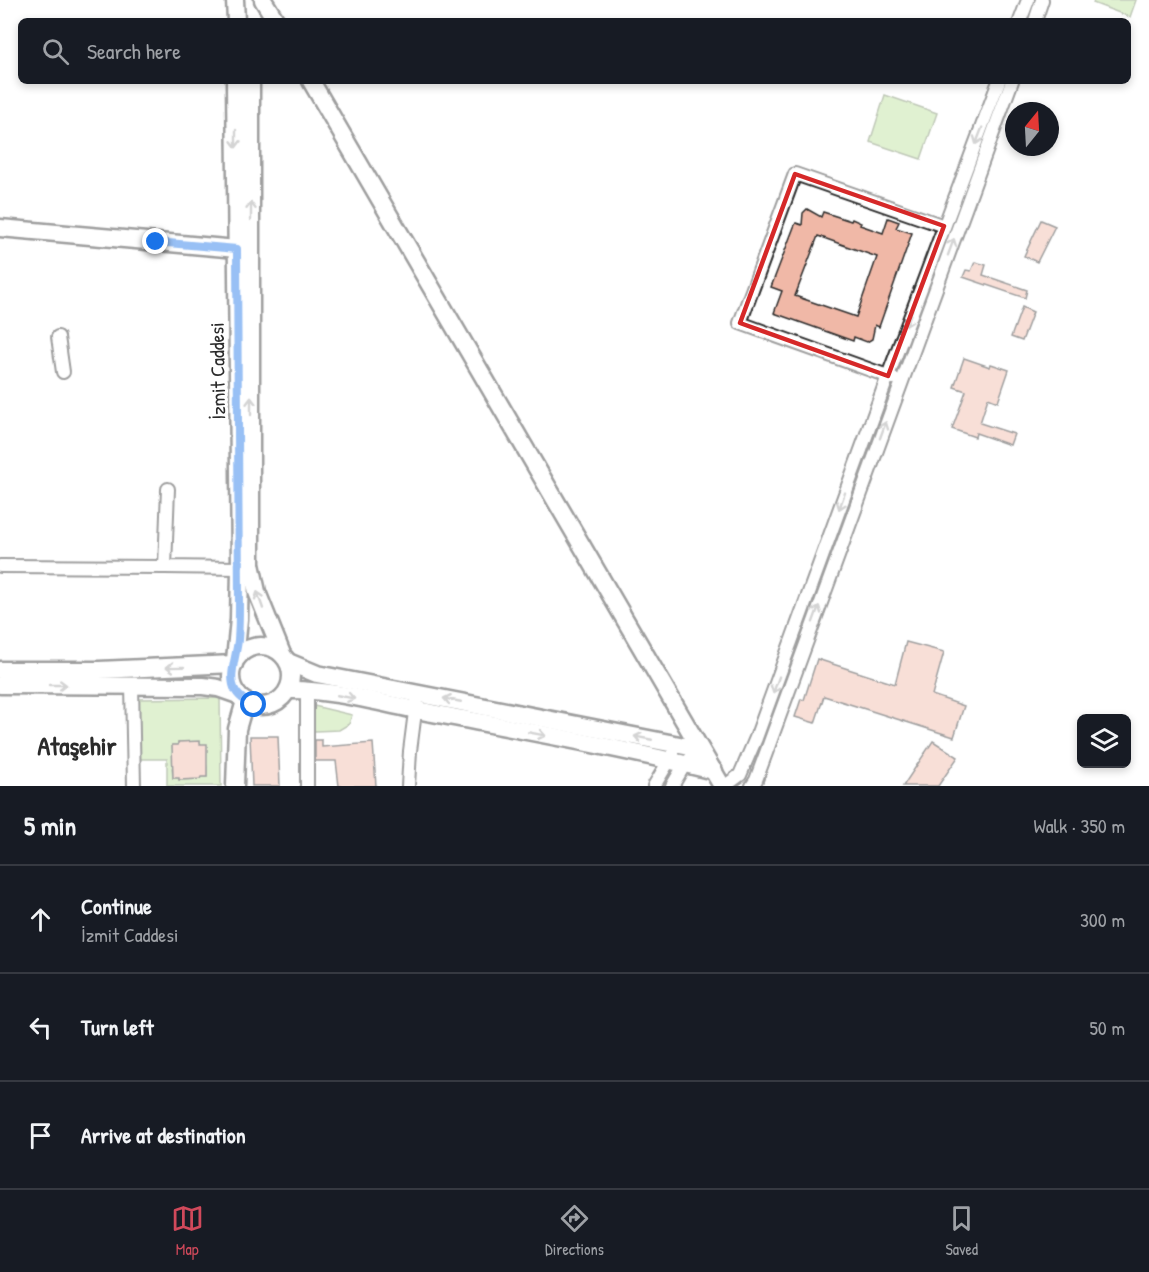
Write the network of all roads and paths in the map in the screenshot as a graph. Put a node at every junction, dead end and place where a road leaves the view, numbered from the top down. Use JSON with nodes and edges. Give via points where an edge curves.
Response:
{"nodes":[{"id":1,"x":264,"y":0,"type":"edge"},
{"id":2,"x":1028,"y":0,"type":"edge"},
{"id":3,"x":1042,"y":0,"type":"edge"},
{"id":4,"x":266,"y":18,"type":"edge"},
{"id":5,"x":274,"y":18,"type":"edge"},
{"id":6,"x":1021,"y":18,"type":"edge"},
{"id":7,"x":1036,"y":18,"type":"edge"},
{"id":8,"x":235,"y":84,"type":"edge"},
{"id":9,"x":251,"y":84,"type":"edge"},
{"id":10,"x":312,"y":84,"type":"edge"},
{"id":11,"x":998,"y":84,"type":"edge"},
{"id":12,"x":1011,"y":84,"type":"edge"},
{"id":13,"x":944,"y":226,"type":"junction"},
{"id":14,"x":0,"y":228,"type":"edge"},
{"id":15,"x":237,"y":249,"type":"junction"},
{"id":16,"x":58,"y":337,"type":"dead end"},
{"id":17,"x":63,"y":372,"type":"dead end"},
{"id":18,"x":888,"y":376,"type":"junction"},
{"id":19,"x":901,"y":381,"type":"junction"},
{"id":20,"x":168,"y":489,"type":"dead end"},
{"id":21,"x":0,"y":566,"type":"edge"},
{"id":22,"x":165,"y":567,"type":"junction"},
{"id":23,"x":240,"y":568,"type":"junction"},
{"id":24,"x":285,"y":658,"type":"junction"},
{"id":25,"x":234,"y":662,"type":"junction"},
{"id":26,"x":0,"y":670,"type":"edge"},
{"id":27,"x":0,"y":685,"type":"edge"},
{"id":28,"x":132,"y":685,"type":"junction"},
{"id":29,"x":288,"y":690,"type":"junction"},
{"id":30,"x":307,"y":690,"type":"junction"},
{"id":31,"x":418,"y":693,"type":"junction"},
{"id":32,"x":241,"y":698,"type":"junction"},
{"id":33,"x":415,"y":710,"type":"junction"},
{"id":34,"x":689,"y":728,"type":"junction"},
{"id":35,"x":678,"y":745,"type":"junction"},
{"id":36,"x":700,"y":749,"type":"junction"},
{"id":37,"x":677,"y":762,"type":"junction"},
{"id":38,"x":720,"y":781,"type":"edge"},
{"id":39,"x":134,"y":786,"type":"edge"},
{"id":40,"x":235,"y":786,"type":"edge"},
{"id":41,"x":307,"y":786,"type":"edge"},
{"id":42,"x":408,"y":786,"type":"edge"},
{"id":43,"x":654,"y":786,"type":"edge"},
{"id":44,"x":672,"y":786,"type":"edge"},
{"id":45,"x":752,"y":786,"type":"edge"}],
"edges":[{"from":1,"to":4,"type":"street"},
{"from":1,"to":5,"type":"street"},
{"from":2,"to":6,"type":"street"},
{"from":3,"to":7,"type":"street"},
{"from":8,"to":15,"type":"street","name":"İzmit Caddesi","one_way":true},
{"from":24,"to":9,"type":"street","name":"İzmit Caddesi","one_way":true,"via":[[257,592],[251,564]]},
{"from":10,"to":34,"type":"street"},
{"from":11,"to":13,"type":"street","one_way":true},
{"from":19,"to":12,"type":"street","one_way":true},
{"from":13,"to":18,"type":"street","one_way":true},
{"from":13,"to":18,"type":"street","via":[[795,174],[740,322]]},
{"from":14,"to":15,"type":"street"},
{"from":15,"to":23,"type":"street","name":"İzmit Caddesi"},
{"from":16,"to":17,"type":"street"},
{"from":18,"to":19,"type":"street"},
{"from":18,"to":38,"type":"street","one_way":true,"via":[[756,738],[740,775]]},
{"from":45,"to":19,"type":"street","one_way":true},
{"from":20,"to":22,"type":"street"},
{"from":21,"to":22,"type":"street"},
{"from":22,"to":23,"type":"street"},
{"from":23,"to":25,"type":"street","name":"İzmit Caddesi"},
{"from":24,"to":25,"type":"street","via":[[274,649],[257,646]]},
{"from":24,"to":29,"type":"street","name":"İzmit Caddesi","via":[[291,671]]},
{"from":24,"to":31,"type":"street","via":[[317,674]]},
{"from":25,"to":26,"type":"street","one_way":true,"via":[[99,670]]},
{"from":25,"to":32,"type":"street","name":"İzmit Caddesi","via":[[231,679]]},
{"from":27,"to":28,"type":"street","one_way":true},
{"from":28,"to":32,"type":"street","via":[[203,686]]},
{"from":28,"to":39,"type":"street"},
{"from":29,"to":30,"type":"street"},
{"from":29,"to":32,"type":"street","via":[[273,704],[264,706]]},
{"from":30,"to":33,"type":"street","one_way":true},
{"from":30,"to":41,"type":"street"},
{"from":31,"to":33,"type":"street"},
{"from":35,"to":31,"type":"street","one_way":true},
{"from":32,"to":40,"type":"street"},
{"from":33,"to":37,"type":"street","one_way":true},
{"from":33,"to":42,"type":"street"},
{"from":34,"to":35,"type":"street"},
{"from":34,"to":36,"type":"street"},
{"from":35,"to":36,"type":"street"},
{"from":35,"to":37,"type":"street"},
{"from":36,"to":37,"type":"street"},
{"from":36,"to":38,"type":"street"},
{"from":37,"to":38,"type":"street"},
{"from":37,"to":43,"type":"street"},
{"from":37,"to":44,"type":"street"}]}
